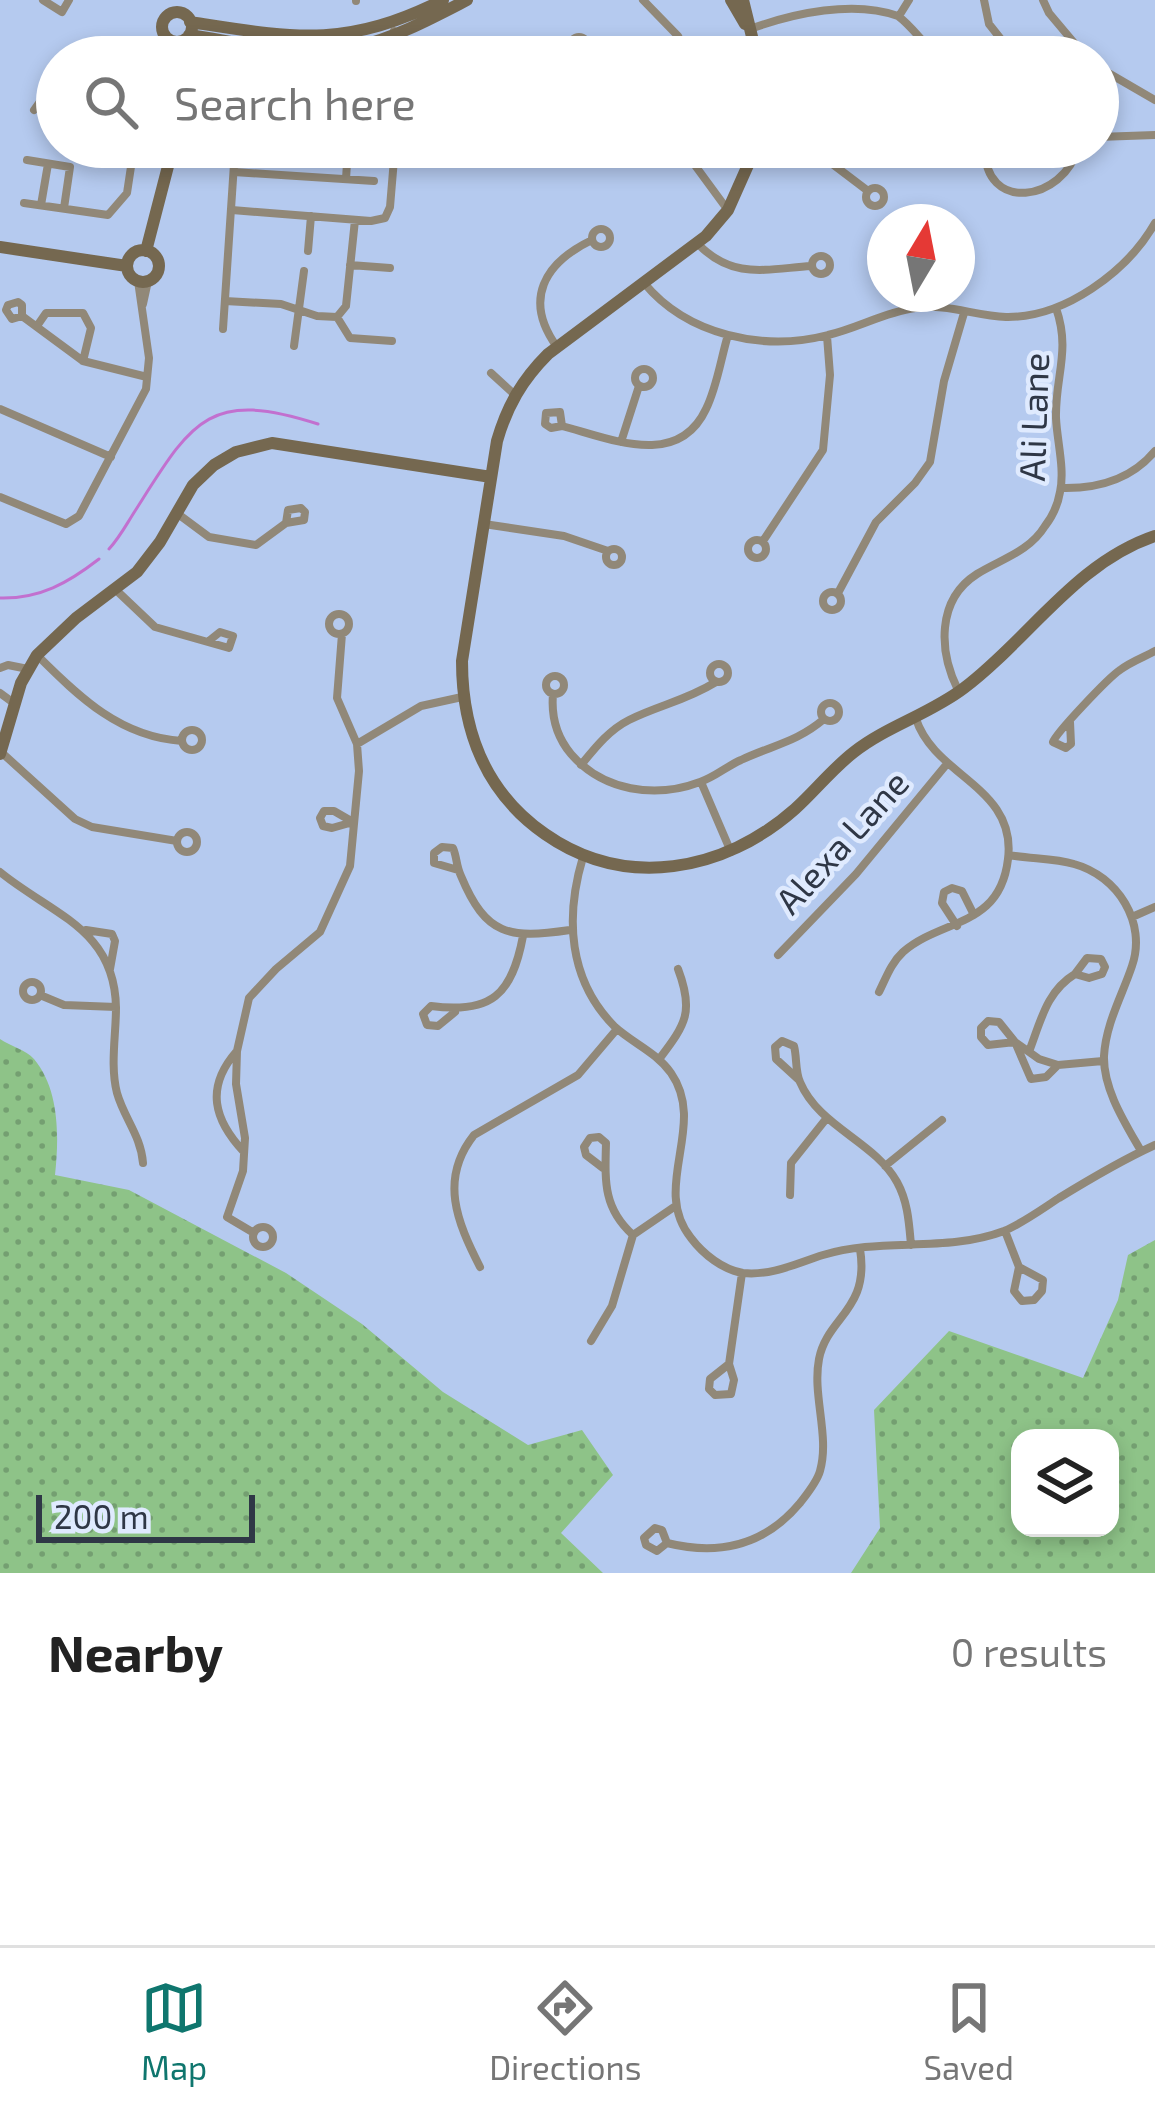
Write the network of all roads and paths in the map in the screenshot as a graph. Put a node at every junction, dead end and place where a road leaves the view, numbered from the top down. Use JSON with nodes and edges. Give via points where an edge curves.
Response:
{"nodes":[{"id":1,"x":43,"y":0,"type":"edge"},
{"id":2,"x":69,"y":0,"type":"edge"},
{"id":3,"x":171,"y":0,"type":"edge"},
{"id":4,"x":442,"y":0,"type":"edge"},
{"id":5,"x":467,"y":0,"type":"edge"},
{"id":6,"x":643,"y":0,"type":"edge"},
{"id":7,"x":731,"y":0,"type":"edge"},
{"id":8,"x":743,"y":0,"type":"edge"},
{"id":9,"x":909,"y":0,"type":"edge"},
{"id":10,"x":984,"y":0,"type":"edge"},
{"id":11,"x":1043,"y":0,"type":"edge"},
{"id":12,"x":899,"y":16,"type":"junction"},
{"id":13,"x":180,"y":24,"type":"edge"},
{"id":14,"x":393,"y":29,"type":"junction"},
{"id":15,"x":749,"y":30,"type":"junction"},
{"id":16,"x":232,"y":36,"type":"edge"},
{"id":17,"x":378,"y":36,"type":"edge"},
{"id":18,"x":395,"y":36,"type":"edge"},
{"id":19,"x":678,"y":36,"type":"edge"},
{"id":20,"x":751,"y":36,"type":"edge"},
{"id":21,"x":918,"y":36,"type":"edge"},
{"id":22,"x":998,"y":36,"type":"edge"},
{"id":23,"x":1069,"y":36,"type":"edge"},
{"id":24,"x":1119,"y":79,"type":"edge"},
{"id":25,"x":1155,"y":100,"type":"edge"},
{"id":26,"x":36,"y":107,"type":"edge"},
{"id":27,"x":34,"y":110,"type":"dead end"},
{"id":28,"x":1155,"y":135,"type":"edge"},
{"id":29,"x":1119,"y":136,"type":"edge"},
{"id":30,"x":27,"y":160,"type":"dead end"},
{"id":31,"x":36,"y":162,"type":"edge"},
{"id":32,"x":47,"y":168,"type":"edge"},
{"id":33,"x":70,"y":168,"type":"edge"},
{"id":34,"x":130,"y":168,"type":"edge"},
{"id":35,"x":168,"y":168,"type":"edge"},
{"id":36,"x":234,"y":168,"type":"edge"},
{"id":37,"x":347,"y":168,"type":"edge"},
{"id":38,"x":392,"y":168,"type":"edge"},
{"id":39,"x":697,"y":168,"type":"edge"},
{"id":40,"x":747,"y":168,"type":"edge"},
{"id":41,"x":839,"y":168,"type":"edge"},
{"id":42,"x":988,"y":168,"type":"edge"},
{"id":43,"x":1070,"y":168,"type":"edge"},
{"id":44,"x":234,"y":172,"type":"junction"},
{"id":45,"x":346,"y":179,"type":"junction"},
{"id":46,"x":374,"y":181,"type":"dead end"},
{"id":47,"x":868,"y":191,"type":"dead end"},
{"id":48,"x":24,"y":202,"type":"dead end"},
{"id":49,"x":41,"y":205,"type":"junction"},
{"id":50,"x":64,"y":208,"type":"junction"},
{"id":51,"x":232,"y":210,"type":"junction"},
{"id":52,"x":728,"y":210,"type":"junction"},
{"id":53,"x":311,"y":216,"type":"junction"},
{"id":54,"x":355,"y":220,"type":"junction"},
{"id":55,"x":1155,"y":223,"type":"edge"},
{"id":56,"x":592,"y":240,"type":"dead end"},
{"id":57,"x":698,"y":244,"type":"junction"},
{"id":58,"x":0,"y":247,"type":"edge"},
{"id":59,"x":146,"y":251,"type":"junction"},
{"id":60,"x":308,"y":251,"type":"dead end"},
{"id":61,"x":350,"y":265,"type":"junction"},
{"id":62,"x":127,"y":266,"type":"junction"},
{"id":63,"x":812,"y":266,"type":"dead end"},
{"id":64,"x":390,"y":268,"type":"dead end"},
{"id":65,"x":304,"y":271,"type":"dead end"},
{"id":66,"x":143,"y":281,"type":"junction"},
{"id":67,"x":644,"y":283,"type":"junction"},
{"id":68,"x":225,"y":302,"type":"junction"},
{"id":69,"x":299,"y":308,"type":"junction"},
{"id":70,"x":1056,"y":308,"type":"junction"},
{"id":71,"x":964,"y":313,"type":"junction"},
{"id":72,"x":22,"y":316,"type":"dead end"},
{"id":73,"x":338,"y":317,"type":"junction"},
{"id":74,"x":37,"y":326,"type":"junction"},
{"id":75,"x":224,"y":328,"type":"dead end"},
{"id":76,"x":728,"y":335,"type":"junction"},
{"id":77,"x":827,"y":336,"type":"junction"},
{"id":78,"x":392,"y":341,"type":"dead end"},
{"id":79,"x":294,"y":346,"type":"dead end"},
{"id":80,"x":557,"y":347,"type":"junction"},
{"id":81,"x":83,"y":361,"type":"junction"},
{"id":82,"x":491,"y":373,"type":"dead end"},
{"id":83,"x":147,"y":377,"type":"junction"},
{"id":84,"x":639,"y":386,"type":"dead end"},
{"id":85,"x":515,"y":395,"type":"junction"},
{"id":86,"x":0,"y":409,"type":"edge"},
{"id":87,"x":562,"y":425,"type":"dead end"},
{"id":88,"x":621,"y":442,"type":"junction"},
{"id":89,"x":1155,"y":451,"type":"edge"},
{"id":90,"x":111,"y":457,"type":"junction"},
{"id":91,"x":491,"y":477,"type":"junction"},
{"id":92,"x":1061,"y":488,"type":"junction"},
{"id":93,"x":0,"y":497,"type":"edge"},
{"id":94,"x":178,"y":514,"type":"junction"},
{"id":95,"x":286,"y":524,"type":"dead end"},
{"id":96,"x":484,"y":524,"type":"junction"},
{"id":97,"x":1155,"y":536,"type":"edge"},
{"id":98,"x":763,"y":541,"type":"dead end"},
{"id":99,"x":608,"y":551,"type":"dead end"},
{"id":100,"x":116,"y":590,"type":"junction"},
{"id":101,"x":838,"y":593,"type":"dead end"},
{"id":102,"x":342,"y":634,"type":"dead end"},
{"id":103,"x":210,"y":640,"type":"dead end"},
{"id":104,"x":1155,"y":651,"type":"edge"},
{"id":105,"x":38,"y":656,"type":"junction"},
{"id":106,"x":0,"y":668,"type":"edge"},
{"id":107,"x":29,"y":670,"type":"junction"},
{"id":108,"x":716,"y":682,"type":"dead end"},
{"id":109,"x":959,"y":692,"type":"junction"},
{"id":110,"x":0,"y":693,"type":"edge"},
{"id":111,"x":553,"y":694,"type":"dead end"},
{"id":112,"x":462,"y":697,"type":"junction"},
{"id":113,"x":15,"y":704,"type":"junction"},
{"id":114,"x":824,"y":719,"type":"dead end"},
{"id":115,"x":916,"y":719,"type":"junction"},
{"id":116,"x":1070,"y":722,"type":"dead end"},
{"id":117,"x":182,"y":741,"type":"dead end"},
{"id":118,"x":357,"y":743,"type":"junction"},
{"id":119,"x":0,"y":753,"type":"edge"},
{"id":120,"x":581,"y":765,"type":"junction"},
{"id":121,"x":946,"y":765,"type":"junction"},
{"id":122,"x":701,"y":782,"type":"junction"},
{"id":123,"x":177,"y":841,"type":"dead end"},
{"id":124,"x":731,"y":852,"type":"junction"},
{"id":125,"x":1009,"y":855,"type":"junction"},
{"id":126,"x":583,"y":857,"type":"junction"},
{"id":127,"x":458,"y":870,"type":"dead end"},
{"id":128,"x":0,"y":872,"type":"edge"},
{"id":129,"x":1155,"y":907,"type":"edge"},
{"id":130,"x":974,"y":915,"type":"junction"},
{"id":131,"x":1132,"y":917,"type":"junction"},
{"id":132,"x":957,"y":926,"type":"junction"},
{"id":133,"x":570,"y":930,"type":"junction"},
{"id":134,"x":86,"y":931,"type":"junction"},
{"id":135,"x":523,"y":936,"type":"junction"},
{"id":136,"x":778,"y":955,"type":"dead end"},
{"id":137,"x":678,"y":969,"type":"dead end"},
{"id":138,"x":110,"y":970,"type":"junction"},
{"id":139,"x":1076,"y":974,"type":"dead end"},
{"id":140,"x":879,"y":992,"type":"dead end"},
{"id":141,"x":40,"y":995,"type":"dead end"},
{"id":142,"x":116,"y":1007,"type":"junction"},
{"id":143,"x":454,"y":1012,"type":"dead end"},
{"id":144,"x":617,"y":1029,"type":"junction"},
{"id":145,"x":1015,"y":1042,"type":"junction"},
{"id":146,"x":1030,"y":1049,"type":"junction"},
{"id":147,"x":237,"y":1051,"type":"junction"},
{"id":148,"x":660,"y":1058,"type":"junction"},
{"id":149,"x":1103,"y":1061,"type":"junction"},
{"id":150,"x":1058,"y":1065,"type":"junction"},
{"id":151,"x":799,"y":1080,"type":"junction"},
{"id":152,"x":827,"y":1119,"type":"junction"},
{"id":153,"x":942,"y":1120,"type":"dead end"},
{"id":154,"x":1155,"y":1144,"type":"edge"},
{"id":155,"x":1141,"y":1151,"type":"junction"},
{"id":156,"x":244,"y":1152,"type":"junction"},
{"id":157,"x":143,"y":1163,"type":"dead end"},
{"id":158,"x":885,"y":1166,"type":"junction"},
{"id":159,"x":603,"y":1168,"type":"dead end"},
{"id":160,"x":790,"y":1195,"type":"dead end"},
{"id":161,"x":674,"y":1207,"type":"junction"},
{"id":162,"x":1005,"y":1231,"type":"junction"},
{"id":163,"x":254,"y":1234,"type":"dead end"},
{"id":164,"x":633,"y":1235,"type":"junction"},
{"id":165,"x":911,"y":1245,"type":"junction"},
{"id":166,"x":860,"y":1249,"type":"junction"},
{"id":167,"x":480,"y":1267,"type":"dead end"},
{"id":168,"x":1019,"y":1267,"type":"junction"},
{"id":169,"x":742,"y":1273,"type":"junction"},
{"id":170,"x":591,"y":1341,"type":"dead end"},
{"id":171,"x":729,"y":1364,"type":"dead end"},
{"id":172,"x":667,"y":1544,"type":"dead end"}],
"edges":[{"from":1,"to":2,"type":"street","via":[[62,12]]},
{"from":3,"to":13,"type":"street"},
{"from":4,"to":14,"type":"street"},
{"from":5,"to":14,"type":"street"},
{"from":6,"to":19,"type":"street"},
{"from":7,"to":15,"type":"street"},
{"from":8,"to":15,"type":"street"},
{"from":9,"to":12,"type":"street"},
{"from":10,"to":22,"type":"street"},
{"from":11,"to":23,"type":"street"},
{"from":12,"to":15,"type":"street","via":[[843,1]]},
{"from":12,"to":21,"type":"street"},
{"from":13,"to":16,"type":"street"},
{"from":14,"to":17,"type":"street"},
{"from":14,"to":18,"type":"street"},
{"from":15,"to":20,"type":"street"},
{"from":24,"to":25,"type":"street"},
{"from":26,"to":27,"type":"street"},
{"from":28,"to":29,"type":"street"},
{"from":30,"to":31,"type":"street"},
{"from":32,"to":49,"type":"street"},
{"from":33,"to":50,"type":"street"},
{"from":34,"to":50,"type":"street","via":[[127,193],[108,215]]},
{"from":35,"to":59,"type":"street"},
{"from":36,"to":44,"type":"street"},
{"from":37,"to":45,"type":"street"},
{"from":38,"to":54,"type":"street","via":[[385,218]]},
{"from":39,"to":52,"type":"street"},
{"from":40,"to":52,"type":"street"},
{"from":41,"to":47,"type":"street"},
{"from":42,"to":43,"type":"street","via":[[995,183],[1027,194]]},
{"from":44,"to":45,"type":"street"},
{"from":44,"to":51,"type":"street"},
{"from":45,"to":46,"type":"street"},
{"from":48,"to":49,"type":"street"},
{"from":49,"to":50,"type":"street"},
{"from":51,"to":53,"type":"street"},
{"from":51,"to":68,"type":"street"},
{"from":52,"to":57,"type":"street"},
{"from":53,"to":54,"type":"street"},
{"from":53,"to":60,"type":"street"},
{"from":54,"to":61,"type":"street"},
{"from":55,"to":70,"type":"street","via":[[1118,267]]},
{"from":56,"to":80,"type":"street","via":[[560,259],[544,283],[542,319]]},
{"from":57,"to":63,"type":"street","via":[[721,263],[757,273]]},
{"from":57,"to":67,"type":"street"},
{"from":58,"to":62,"type":"street"},
{"from":59,"to":62,"type":"street"},
{"from":59,"to":66,"type":"street","via":[[157,273]]},
{"from":61,"to":64,"type":"street"},
{"from":61,"to":73,"type":"street"},
{"from":62,"to":66,"type":"street"},
{"from":65,"to":69,"type":"street"},
{"from":66,"to":83,"type":"street"},
{"from":67,"to":76,"type":"street","via":[[662,305]]},
{"from":67,"to":80,"type":"street"},
{"from":68,"to":69,"type":"street"},
{"from":68,"to":75,"type":"street"},
{"from":69,"to":73,"type":"street"},
{"from":69,"to":79,"type":"street"},
{"from":70,"to":71,"type":"street","via":[[1024,316]]},
{"from":70,"to":92,"type":"street","name":"Ali Lane","via":[[1065,342],[1056,405]]},
{"from":71,"to":77,"type":"street","via":[[912,308]]},
{"from":71,"to":101,"type":"street","via":[[930,461],[876,522]]},
{"from":72,"to":74,"type":"street"},
{"from":73,"to":78,"type":"street","via":[[350,338]]},
{"from":74,"to":81,"type":"street"},
{"from":74,"to":81,"type":"street","via":[[46,313],[83,313],[91,328]]},
{"from":76,"to":77,"type":"street"},
{"from":76,"to":88,"type":"street","via":[[708,407],[680,441]]},
{"from":77,"to":98,"type":"street","via":[[823,450]]},
{"from":80,"to":85,"type":"street"},
{"from":81,"to":83,"type":"street"},
{"from":82,"to":85,"type":"street"},
{"from":83,"to":90,"type":"street"},
{"from":84,"to":88,"type":"street"},
{"from":85,"to":91,"type":"street"},
{"from":86,"to":90,"type":"street"},
{"from":87,"to":88,"type":"street"},
{"from":89,"to":92,"type":"street","via":[[1105,484]]},
{"from":90,"to":93,"type":"street","via":[[79,516],[66,524]]},
{"from":91,"to":94,"type":"street","via":[[272,443],[214,465]]},
{"from":91,"to":96,"type":"street"},
{"from":92,"to":109,"type":"street","name":"Ali Lane","via":[[1036,538],[967,581],[952,603],[944,651]]},
{"from":94,"to":95,"type":"street","via":[[209,537],[256,545]]},
{"from":94,"to":100,"type":"street"},
{"from":96,"to":99,"type":"street"},
{"from":96,"to":112,"type":"street"},
{"from":97,"to":109,"type":"street","via":[[1106,559]]},
{"from":100,"to":103,"type":"street","via":[[155,627]]},
{"from":100,"to":105,"type":"street"},
{"from":102,"to":118,"type":"street","via":[[337,698]]},
{"from":104,"to":116,"type":"street","via":[[1118,671]]},
{"from":105,"to":107,"type":"street"},
{"from":105,"to":117,"type":"street","via":[[109,719]]},
{"from":106,"to":107,"type":"street"},
{"from":107,"to":113,"type":"street"},
{"from":108,"to":120,"type":"street","via":[[629,720]]},
{"from":109,"to":115,"type":"street"},
{"from":110,"to":113,"type":"street"},
{"from":111,"to":120,"type":"street","via":[[553,723]]},
{"from":112,"to":118,"type":"street","via":[[421,706]]},
{"from":112,"to":126,"type":"street","via":[[496,788],[528,822]]},
{"from":113,"to":119,"type":"street"},
{"from":114,"to":122,"type":"street"},
{"from":115,"to":121,"type":"street"},
{"from":115,"to":124,"type":"street","via":[[852,753],[794,810]]},
{"from":118,"to":147,"type":"street","via":[[350,866],[338,897],[320,932],[249,998]]},
{"from":119,"to":123,"type":"street","via":[[75,819],[109,833]]},
{"from":120,"to":122,"type":"street","via":[[631,789]]},
{"from":121,"to":125,"type":"street","via":[[994,802]]},
{"from":121,"to":136,"type":"street","name":"Alexa Lane"},
{"from":122,"to":124,"type":"street"},
{"from":124,"to":126,"type":"street","via":[[667,870]]},
{"from":125,"to":130,"type":"street","via":[[996,894]]},
{"from":125,"to":131,"type":"street","via":[[1097,874]]},
{"from":126,"to":133,"type":"street"},
{"from":127,"to":135,"type":"street","via":[[479,913],[496,929]]},
{"from":128,"to":134,"type":"street"},
{"from":129,"to":131,"type":"street"},
{"from":130,"to":132,"type":"street"},
{"from":130,"to":132,"type":"street","via":[[962,891],[944,892]]},
{"from":131,"to":149,"type":"street","via":[[1135,959]]},
{"from":132,"to":140,"type":"street","via":[[905,950]]},
{"from":133,"to":135,"type":"street"},
{"from":133,"to":144,"type":"street","via":[[591,998]]},
{"from":134,"to":138,"type":"street"},
{"from":134,"to":138,"type":"street","via":[[112,934]]},
{"from":135,"to":143,"type":"street","via":[[514,979]]},
{"from":137,"to":148,"type":"street","via":[[688,1012]]},
{"from":138,"to":142,"type":"street"},
{"from":139,"to":146,"type":"street","via":[[1050,997]]},
{"from":141,"to":142,"type":"street","via":[[64,1005]]},
{"from":142,"to":157,"type":"street","via":[[117,1091]]},
{"from":144,"to":148,"type":"street"},
{"from":144,"to":167,"type":"street","via":[[578,1075],[462,1151],[453,1204]]},
{"from":145,"to":145,"type":"street","via":[[988,1045],[981,1028],[999,1022]]},
{"from":145,"to":146,"type":"street"},
{"from":145,"to":150,"type":"street","via":[[1031,1079]]},
{"from":146,"to":150,"type":"street"},
{"from":147,"to":156,"type":"street"},
{"from":147,"to":156,"type":"street","via":[[218,1076],[218,1106],[221,1124]]},
{"from":148,"to":161,"type":"street","via":[[686,1113]]},
{"from":149,"to":150,"type":"street"},
{"from":149,"to":155,"type":"street","via":[[1120,1117]]},
{"from":151,"to":151,"type":"street","via":[[776,1059],[782,1041],[796,1049]]},
{"from":151,"to":152,"type":"street"},
{"from":152,"to":158,"type":"street"},
{"from":152,"to":160,"type":"street","via":[[791,1162]]},
{"from":153,"to":158,"type":"street"},
{"from":154,"to":155,"type":"street"},
{"from":155,"to":162,"type":"street"},
{"from":156,"to":163,"type":"street","via":[[226,1217]]},
{"from":158,"to":165,"type":"street","via":[[904,1200]]},
{"from":159,"to":164,"type":"street","via":[[616,1220]]},
{"from":161,"to":164,"type":"street"},
{"from":161,"to":169,"type":"street","via":[[689,1237]]},
{"from":162,"to":165,"type":"street"},
{"from":162,"to":168,"type":"street"},
{"from":164,"to":170,"type":"street"},
{"from":165,"to":166,"type":"street"},
{"from":166,"to":169,"type":"street"},
{"from":166,"to":172,"type":"street","via":[[853,1305],[819,1358],[820,1472],[806,1496],[788,1518],[741,1546]]},
{"from":168,"to":168,"type":"street","via":[[1042,1280],[1034,1300],[1014,1291]]},
{"from":169,"to":171,"type":"street"}]}
